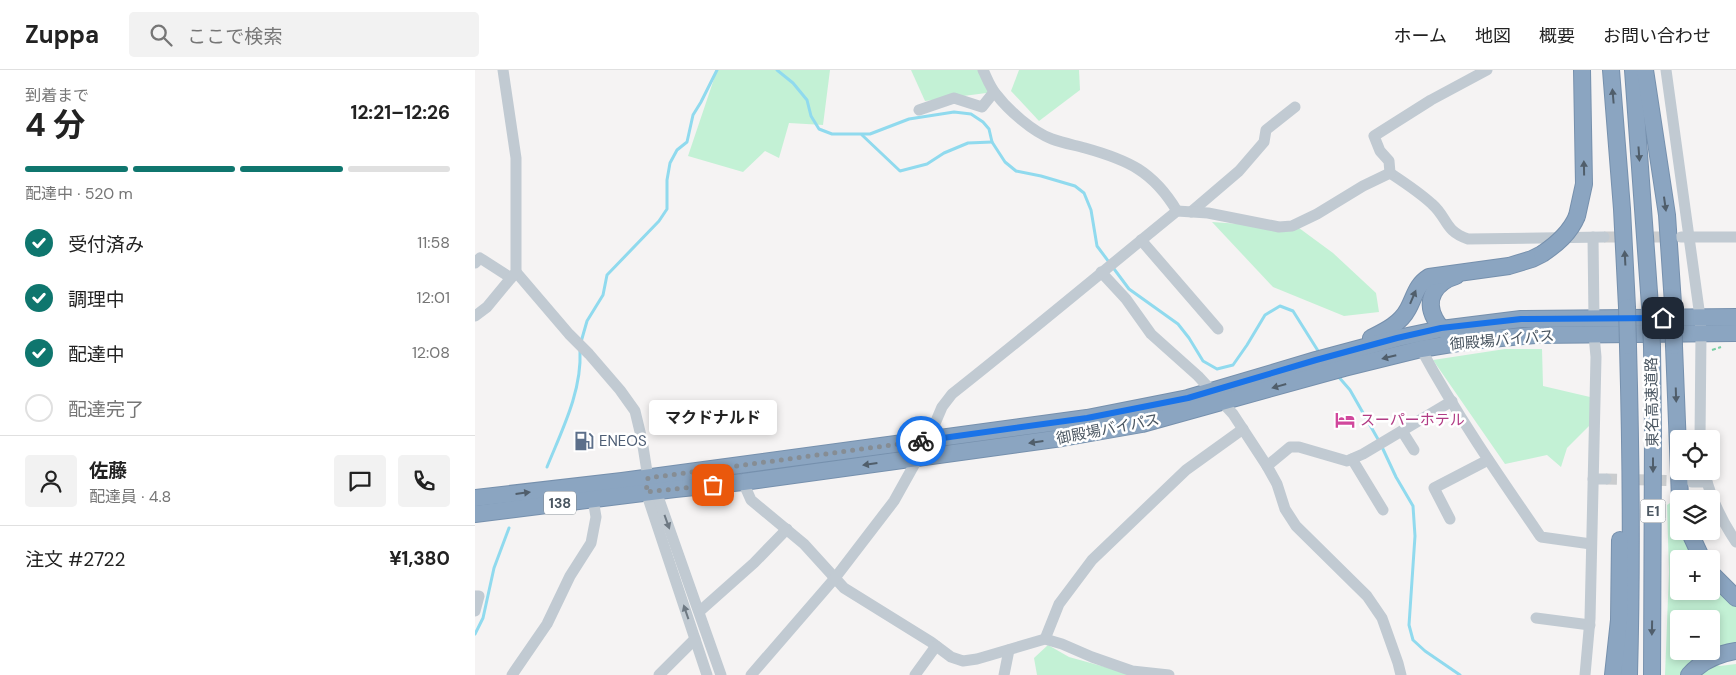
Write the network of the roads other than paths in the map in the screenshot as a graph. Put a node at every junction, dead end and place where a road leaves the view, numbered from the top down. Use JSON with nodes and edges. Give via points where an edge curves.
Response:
{"nodes":[{"id":1,"x":503,"y":70,"type":"edge"},
{"id":2,"x":983,"y":70,"type":"edge"},
{"id":3,"x":1487,"y":70,"type":"edge"},
{"id":4,"x":1582,"y":70,"type":"edge"},
{"id":5,"x":1611,"y":70,"type":"edge"},
{"id":6,"x":1633,"y":70,"type":"edge"},
{"id":7,"x":1645,"y":70,"type":"edge"},
{"id":8,"x":1666,"y":70,"type":"edge"},
{"id":9,"x":994,"y":92,"type":"junction"},
{"id":10,"x":1295,"y":107,"type":"dead end"},
{"id":11,"x":919,"y":110,"type":"dead end"},
{"id":12,"x":1390,"y":173,"type":"junction"},
{"id":13,"x":1177,"y":211,"type":"junction"},
{"id":14,"x":1191,"y":212,"type":"junction"},
{"id":15,"x":1685,"y":237,"type":"junction"},
{"id":16,"x":1736,"y":237,"type":"edge"},
{"id":17,"x":1141,"y":240,"type":"junction"},
{"id":18,"x":475,"y":262,"type":"edge"},
{"id":19,"x":1478,"y":270,"type":"junction"},
{"id":20,"x":1101,"y":272,"type":"junction"},
{"id":21,"x":513,"y":275,"type":"junction"},
{"id":22,"x":475,"y":316,"type":"edge"},
{"id":23,"x":1736,"y":317,"type":"edge"},
{"id":24,"x":1594,"y":326,"type":"junction"},
{"id":25,"x":1700,"y":326,"type":"junction"},
{"id":26,"x":1441,"y":328,"type":"junction"},
{"id":27,"x":1218,"y":330,"type":"dead end"},
{"id":28,"x":1535,"y":334,"type":"junction"},
{"id":29,"x":1732,"y":340,"type":"edge"},
{"id":30,"x":1421,"y":349,"type":"junction"},
{"id":31,"x":1339,"y":362,"type":"junction"},
{"id":32,"x":1212,"y":391,"type":"junction"},
{"id":33,"x":1452,"y":401,"type":"junction"},
{"id":34,"x":1224,"y":403,"type":"junction"},
{"id":35,"x":1630,"y":420,"type":"junction"},
{"id":36,"x":1243,"y":429,"type":"junction"},
{"id":37,"x":1700,"y":430,"type":"edge"},
{"id":38,"x":1402,"y":431,"type":"junction"},
{"id":39,"x":928,"y":440,"type":"junction"},
{"id":40,"x":1413,"y":450,"type":"dead end"},
{"id":41,"x":918,"y":458,"type":"junction"},
{"id":42,"x":1352,"y":459,"type":"junction"},
{"id":43,"x":1488,"y":460,"type":"junction"},
{"id":44,"x":1267,"y":466,"type":"junction"},
{"id":45,"x":1593,"y":479,"type":"junction"},
{"id":46,"x":1606,"y":479,"type":"tunnel mouth"},
{"id":47,"x":1698,"y":480,"type":"edge"},
{"id":48,"x":1707,"y":480,"type":"edge"},
{"id":49,"x":743,"y":482,"type":"junction"},
{"id":50,"x":1692,"y":482,"type":"tunnel mouth"},
{"id":51,"x":650,"y":487,"type":"junction"},
{"id":52,"x":1680,"y":490,"type":"edge"},
{"id":53,"x":475,"y":498,"type":"edge"},
{"id":54,"x":593,"y":499,"type":"junction"},
{"id":55,"x":1383,"y":510,"type":"dead end"},
{"id":56,"x":475,"y":514,"type":"edge"},
{"id":57,"x":1451,"y":519,"type":"dead end"},
{"id":58,"x":787,"y":529,"type":"junction"},
{"id":59,"x":1736,"y":542,"type":"edge"},
{"id":60,"x":1591,"y":544,"type":"junction"},
{"id":61,"x":1720,"y":573,"type":"edge"},
{"id":62,"x":835,"y":578,"type":"junction"},
{"id":63,"x":1720,"y":582,"type":"edge"},
{"id":64,"x":1736,"y":582,"type":"edge"},
{"id":65,"x":475,"y":596,"type":"edge"},
{"id":66,"x":1736,"y":598,"type":"edge"},
{"id":67,"x":475,"y":611,"type":"edge"},
{"id":68,"x":700,"y":611,"type":"junction"},
{"id":69,"x":1536,"y":618,"type":"dead end"},
{"id":70,"x":1590,"y":625,"type":"junction"},
{"id":71,"x":695,"y":639,"type":"junction"},
{"id":72,"x":1045,"y":639,"type":"junction"},
{"id":73,"x":936,"y":646,"type":"junction"},
{"id":74,"x":1009,"y":650,"type":"junction"},
{"id":75,"x":1736,"y":651,"type":"edge"},
{"id":76,"x":512,"y":675,"type":"edge"},
{"id":77,"x":659,"y":675,"type":"edge"},
{"id":78,"x":707,"y":675,"type":"edge"},
{"id":79,"x":721,"y":675,"type":"edge"},
{"id":80,"x":751,"y":675,"type":"edge"},
{"id":81,"x":915,"y":675,"type":"edge"},
{"id":82,"x":1004,"y":675,"type":"edge"},
{"id":83,"x":1169,"y":675,"type":"edge"},
{"id":84,"x":1401,"y":675,"type":"edge"},
{"id":85,"x":1585,"y":675,"type":"edge"},
{"id":86,"x":1613,"y":675,"type":"edge"},
{"id":87,"x":1629,"y":675,"type":"edge"},
{"id":88,"x":1652,"y":675,"type":"edge"},
{"id":89,"x":1689,"y":675,"type":"edge"}],
"edges":[{"from":1,"to":21,"type":"street","via":[[516,158]]},
{"from":2,"to":9,"type":"street"},
{"from":3,"to":12,"type":"street","via":[[1373,136],[1380,152],[1389,161]]},
{"from":19,"to":4,"type":"highway","one_way":true,"bridge":true,"via":[[1521,263],[1542,254],[1568,232],[1577,216],[1584,184]]},
{"from":35,"to":5,"type":"highway","name":"東名高速道路","number":"E1","one_way":true,"bridge":true,"via":[[1622,209]]},
{"from":6,"to":88,"type":"highway","name":"東名高速道路","number":"E1","one_way":true,"bridge":true,"via":[[1650,306]]},
{"from":7,"to":52,"type":"highway","one_way":true,"bridge":true,"via":[[1667,215]]},
{"from":8,"to":15,"type":"street"},
{"from":9,"to":11,"type":"street","via":[[982,107],[954,98]]},
{"from":9,"to":13,"type":"street","via":[[1029,126],[1051,139],[1127,161],[1148,174]]},
{"from":10,"to":14,"type":"street","via":[[1266,130],[1264,142],[1239,171]]},
{"from":12,"to":14,"type":"street","via":[[1293,226]]},
{"from":12,"to":24,"type":"street","via":[[1434,206],[1458,236],[1468,239],[1599,237]]},
{"from":13,"to":14,"type":"street"},
{"from":13,"to":17,"type":"street"},
{"from":15,"to":16,"type":"street"},
{"from":15,"to":25,"type":"street"},
{"from":17,"to":20,"type":"street"},
{"from":17,"to":27,"type":"street"},
{"from":18,"to":21,"type":"street","via":[[480,258]]},
{"from":19,"to":26,"type":"highway","via":[[1448,279],[1435,290],[1430,307]]},
{"from":31,"to":19,"type":"highway","one_way":true,"via":[[1395,325],[1424,280],[1435,275]]},
{"from":20,"to":32,"type":"street","via":[[1126,299],[1151,334]]},
{"from":20,"to":39,"type":"street","via":[[952,394],[942,407]]},
{"from":21,"to":22,"type":"street","via":[[487,307]]},
{"from":21,"to":51,"type":"street","via":[[589,354],[635,411]]},
{"from":23,"to":25,"type":"highway","name":"御殿場バイパス","number":"138"},
{"from":24,"to":25,"type":"highway","name":"御殿場バイパス","number":"138"},
{"from":24,"to":26,"type":"highway","name":"御殿場バイパス","number":"138","via":[[1521,319]]},
{"from":24,"to":28,"type":"highway","name":"御殿場バイパス","number":"138"},
{"from":24,"to":45,"type":"street"},
{"from":25,"to":29,"type":"highway","name":"御殿場バイパス","number":"138"},
{"from":25,"to":37,"type":"street"},
{"from":26,"to":28,"type":"highway","via":[[1457,335],[1495,332]]},
{"from":26,"to":31,"type":"highway","name":"御殿場バイパス","number":"138","via":[[1397,338]]},
{"from":28,"to":30,"type":"highway","name":"御殿場バイパス","number":"138"},
{"from":30,"to":31,"type":"highway","name":"御殿場バイパス","number":"138","one_way":true},
{"from":30,"to":33,"type":"street"},
{"from":31,"to":32,"type":"highway","name":"御殿場バイパス","number":"138","via":[[1316,360]]},
{"from":31,"to":34,"type":"highway","name":"御殿場バイパス","number":"138","one_way":true,"via":[[1326,373]]},
{"from":32,"to":34,"type":"street"},
{"from":32,"to":39,"type":"highway","name":"御殿場バイパス","number":"138","via":[[1087,418]]},
{"from":33,"to":38,"type":"street"},
{"from":33,"to":43,"type":"street"},
{"from":34,"to":36,"type":"street"},
{"from":34,"to":41,"type":"highway","name":"御殿場バイパス","number":"138","one_way":true,"via":[[1133,426]]},
{"from":35,"to":86,"type":"highway","via":[[1621,441],[1619,620]]},
{"from":35,"to":87,"type":"highway","name":"東名高速道路","number":"E1"},
{"from":36,"to":44,"type":"street"},
{"from":36,"to":72,"type":"street","via":[[1186,470],[1092,560],[1059,604]]},
{"from":38,"to":40,"type":"street"},
{"from":38,"to":42,"type":"street"},
{"from":39,"to":41,"type":"street"},
{"from":39,"to":51,"type":"highway","name":"御殿場バイパス","number":"138"},
{"from":41,"to":49,"type":"highway","name":"御殿場バイパス","number":"138","one_way":true},
{"from":41,"to":62,"type":"street","via":[[894,501]]},
{"from":42,"to":44,"type":"street","via":[[1347,461],[1299,446],[1290,447]]},
{"from":42,"to":55,"type":"street"},
{"from":43,"to":57,"type":"street","via":[[1434,488]]},
{"from":43,"to":60,"type":"street","via":[[1541,537]]},
{"from":44,"to":84,"type":"street","via":[[1285,509],[1296,526],[1367,596],[1383,618]]},
{"from":45,"to":46,"type":"street"},
{"from":45,"to":60,"type":"street"},
{"from":47,"to":50,"type":"street"},
{"from":48,"to":59,"type":"street","via":[[1723,521]]},
{"from":49,"to":51,"type":"highway","name":"御殿場バイパス","number":"138"},
{"from":49,"to":58,"type":"street","via":[[751,500]]},
{"from":53,"to":51,"type":"highway","name":"御殿場バイパス","number":"138","one_way":true},
{"from":51,"to":54,"type":"highway","name":"御殿場バイパス","number":"138"},
{"from":51,"to":68,"type":"street","one_way":true},
{"from":71,"to":51,"type":"street","one_way":true},
{"from":54,"to":56,"type":"highway","name":"御殿場バイパス","number":"138"},
{"from":54,"to":76,"type":"street","via":[[596,517],[591,543],[570,576],[547,624]]},
{"from":58,"to":62,"type":"street"},
{"from":58,"to":68,"type":"street"},
{"from":60,"to":70,"type":"street"},
{"from":61,"to":64,"type":"highway"},
{"from":62,"to":73,"type":"street","via":[[844,588]]},
{"from":62,"to":80,"type":"street"},
{"from":63,"to":66,"type":"highway"},
{"from":65,"to":67,"type":"street","via":[[479,596]]},
{"from":68,"to":79,"type":"street"},
{"from":69,"to":70,"type":"street"},
{"from":70,"to":85,"type":"street"},
{"from":71,"to":77,"type":"street"},
{"from":71,"to":78,"type":"street"},
{"from":72,"to":74,"type":"street"},
{"from":72,"to":83,"type":"street","via":[[1132,671]]},
{"from":73,"to":74,"type":"street","via":[[963,661]]},
{"from":73,"to":81,"type":"street"},
{"from":74,"to":82,"type":"street"},
{"from":75,"to":89,"type":"highway","via":[[1703,662]]}]}
